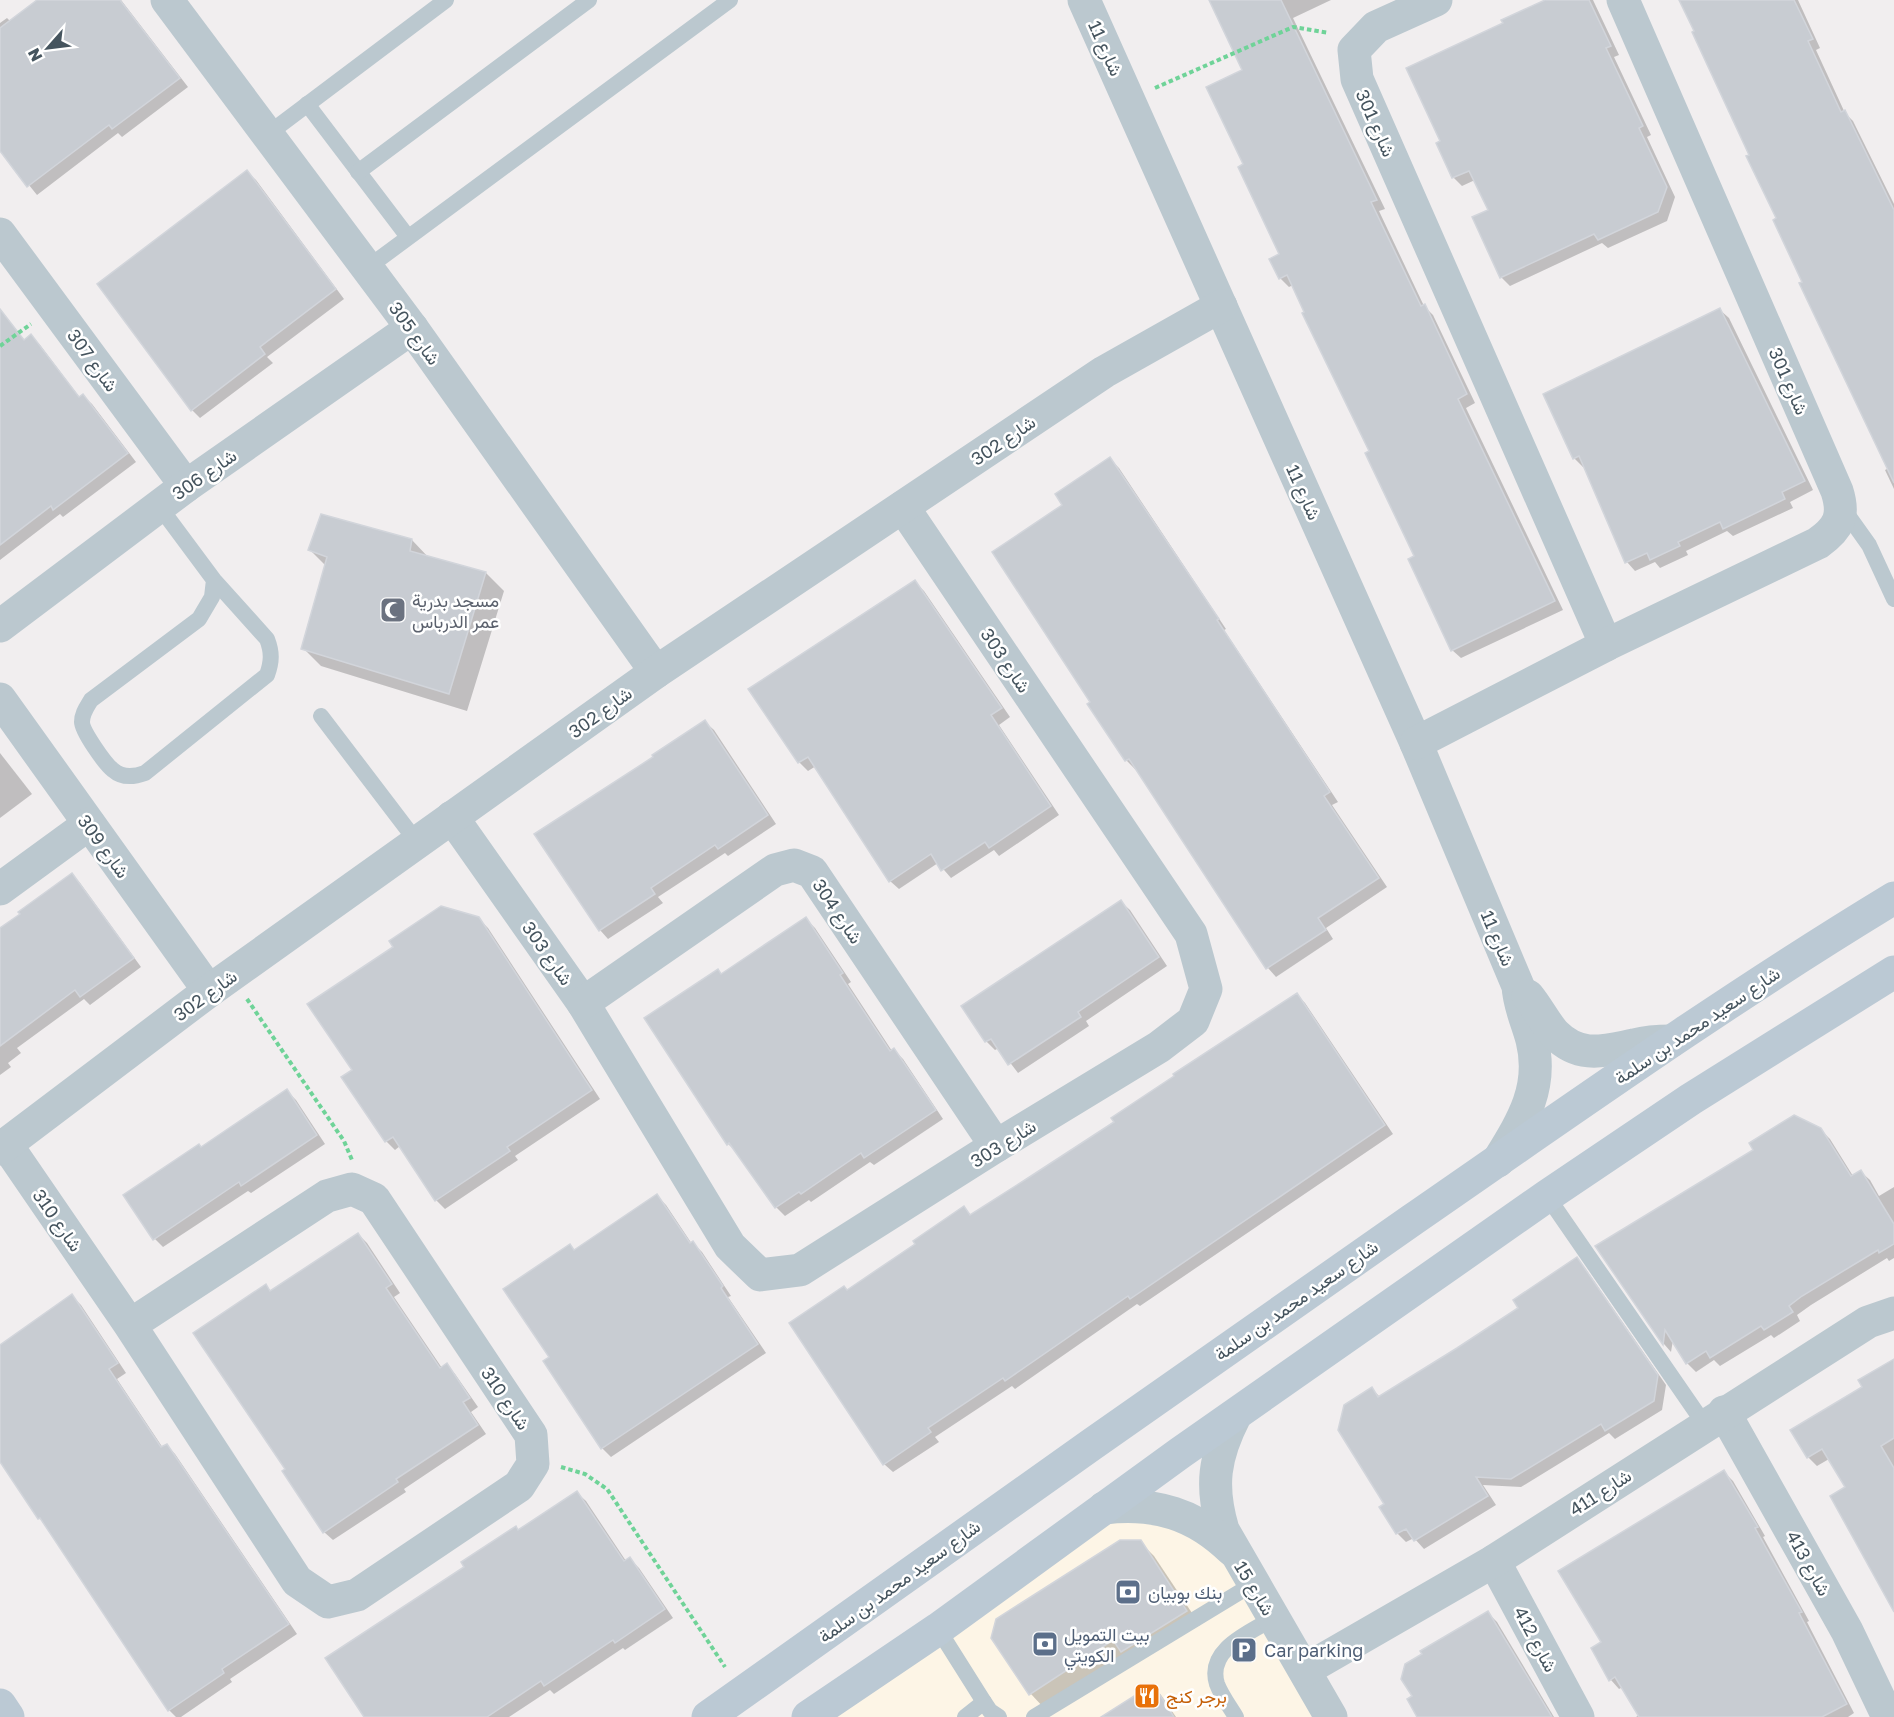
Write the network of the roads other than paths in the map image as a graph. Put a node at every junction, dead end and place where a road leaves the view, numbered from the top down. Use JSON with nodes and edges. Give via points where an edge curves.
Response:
{"nodes":[{"id":1,"x":167,"y":0,"type":"edge"},
{"id":2,"x":446,"y":0,"type":"edge"},
{"id":3,"x":589,"y":0,"type":"edge"},
{"id":4,"x":730,"y":0,"type":"edge"},
{"id":5,"x":1084,"y":0,"type":"edge"},
{"id":6,"x":1436,"y":0,"type":"edge"},
{"id":7,"x":1623,"y":0,"type":"edge"},
{"id":8,"x":307,"y":104,"type":"junction"},
{"id":9,"x":268,"y":134,"type":"junction"},
{"id":10,"x":358,"y":172,"type":"junction"},
{"id":11,"x":0,"y":234,"type":"edge"},
{"id":12,"x":408,"y":237,"type":"junction"},
{"id":13,"x":367,"y":268,"type":"junction"},
{"id":14,"x":1221,"y":306,"type":"junction"},
{"id":15,"x":412,"y":328,"type":"junction"},
{"id":16,"x":186,"y":486,"type":"junction"},
{"id":17,"x":159,"y":506,"type":"junction"},
{"id":18,"x":1842,"y":506,"type":"junction"},
{"id":19,"x":903,"y":507,"type":"junction"},
{"id":20,"x":214,"y":580,"type":"junction"},
{"id":21,"x":1894,"y":599,"type":"edge"},
{"id":22,"x":0,"y":626,"type":"edge"},
{"id":23,"x":1606,"y":645,"type":"junction"},
{"id":24,"x":656,"y":672,"type":"junction"},
{"id":25,"x":0,"y":699,"type":"edge"},
{"id":26,"x":321,"y":716,"type":"dead end"},
{"id":27,"x":1416,"y":743,"type":"junction"},
{"id":28,"x":452,"y":817,"type":"junction"},
{"id":29,"x":88,"y":824,"type":"junction"},
{"id":30,"x":417,"y":842,"type":"junction"},
{"id":31,"x":0,"y":889,"type":"edge"},
{"id":32,"x":1894,"y":898,"type":"edge"},
{"id":33,"x":1894,"y":972,"type":"edge"},
{"id":34,"x":220,"y":983,"type":"junction"},
{"id":35,"x":1518,"y":986,"type":"junction"},
{"id":36,"x":583,"y":1003,"type":"junction"},
{"id":37,"x":1671,"y":1041,"type":"junction"},
{"id":38,"x":996,"y":1146,"type":"junction"},
{"id":39,"x":3,"y":1147,"type":"edge"},
{"id":40,"x":1498,"y":1161,"type":"junction"},
{"id":41,"x":1547,"y":1196,"type":"junction"},
{"id":42,"x":1894,"y":1313,"type":"edge"},
{"id":43,"x":130,"y":1325,"type":"junction"},
{"id":44,"x":1235,"y":1416,"type":"junction"},
{"id":45,"x":1714,"y":1418,"type":"junction"},
{"id":46,"x":1104,"y":1508,"type":"junction"},
{"id":47,"x":1234,"y":1552,"type":"junction"},
{"id":48,"x":1494,"y":1560,"type":"junction"},
{"id":49,"x":1254,"y":1584,"type":"junction"},
{"id":50,"x":1274,"y":1618,"type":"junction"},
{"id":51,"x":938,"y":1629,"type":"junction"},
{"id":52,"x":1305,"y":1670,"type":"junction"},
{"id":53,"x":984,"y":1702,"type":"junction"},
{"id":54,"x":0,"y":1705,"type":"edge"},
{"id":55,"x":8,"y":1717,"type":"edge"},
{"id":56,"x":708,"y":1717,"type":"edge"},
{"id":57,"x":808,"y":1717,"type":"edge"},
{"id":58,"x":965,"y":1717,"type":"edge"},
{"id":59,"x":999,"y":1717,"type":"edge"},
{"id":60,"x":1034,"y":1717,"type":"edge"},
{"id":61,"x":1236,"y":1717,"type":"edge"},
{"id":62,"x":1331,"y":1717,"type":"edge"},
{"id":63,"x":1578,"y":1717,"type":"edge"},
{"id":64,"x":1888,"y":1717,"type":"edge"}],
"edges":[{"from":1,"to":9,"type":"street","name":"شارع 305"},
{"from":2,"to":8,"type":"lane"},
{"from":3,"to":10,"type":"lane"},
{"from":4,"to":12,"type":"lane"},
{"from":5,"to":14,"type":"street","name":"شارع 11"},
{"from":6,"to":23,"type":"street","name":"شارع 301","via":[[1376,27],[1365,38],[1354,50],[1357,80]]},
{"from":7,"to":18,"type":"street","name":"شارع 301"},
{"from":8,"to":9,"type":"lane"},
{"from":8,"to":10,"type":"lane"},
{"from":9,"to":13,"type":"street","name":"شارع 305"},
{"from":10,"to":12,"type":"lane"},
{"from":11,"to":16,"type":"street","name":"شارع 307"},
{"from":12,"to":13,"type":"lane"},
{"from":13,"to":15,"type":"street","name":"شارع 305"},
{"from":14,"to":19,"type":"street","name":"شارع 302","via":[[1104,372]]},
{"from":14,"to":27,"type":"street","name":"شارع 11"},
{"from":15,"to":16,"type":"street","name":"شارع 306"},
{"from":15,"to":24,"type":"street","name":"شارع 305"},
{"from":16,"to":17,"type":"street","name":"شارع 306"},
{"from":17,"to":20,"type":"lane"},
{"from":17,"to":22,"type":"street","name":"شارع 306"},
{"from":18,"to":21,"type":"lane","via":[[1869,545]]},
{"from":18,"to":23,"type":"street","via":[[1839,521],[1818,543]]},
{"from":19,"to":24,"type":"street","name":"شارع 302"},
{"from":19,"to":38,"type":"street","name":"شارع 303","via":[[1191,934],[1206,989],[1193,1021],[1159,1047]]},
{"from":20,"to":20,"type":"lane","via":[[212,597],[199,619],[91,700],[83,714],[83,731],[113,770],[125,776],[145,773],[267,675],[272,662],[267,639]]},
{"from":23,"to":27,"type":"street"},
{"from":24,"to":28,"type":"street","name":"شارع 302"},
{"from":25,"to":29,"type":"street","name":"شارع 309"},
{"from":26,"to":30,"type":"lane"},
{"from":27,"to":35,"type":"street","name":"شارع 11"},
{"from":28,"to":30,"type":"street","name":"شارع 302"},
{"from":28,"to":36,"type":"street","name":"شارع 303"},
{"from":29,"to":31,"type":"street"},
{"from":29,"to":34,"type":"street","name":"شارع 309"},
{"from":30,"to":34,"type":"street","name":"شارع 302"},
{"from":32,"to":37,"type":"street","name":"شارع سعيد محمد بن سلمة"},
{"from":33,"to":41,"type":"street","via":[[1721,1080]]},
{"from":34,"to":39,"type":"street","name":"شارع 302"},
{"from":35,"to":37,"type":"street","name":"شارع 11","via":[[1554,1032],[1579,1049],[1591,1052]]},
{"from":35,"to":40,"type":"street","name":"شارع 11","via":[[1534,1054],[1535,1081],[1524,1117]]},
{"from":36,"to":38,"type":"street","name":"شارع 303","via":[[730,1246],[760,1275],[800,1270]]},
{"from":36,"to":38,"type":"street","name":"شارع 304","via":[[775,870],[794,865],[812,872]]},
{"from":37,"to":40,"type":"street","name":"شارع سعيد محمد بن سلمة"},
{"from":39,"to":43,"type":"street","name":"شارع 310"},
{"from":40,"to":56,"type":"street","name":"شارع سعيد محمد بن سلمة"},
{"from":41,"to":44,"type":"street"},
{"from":41,"to":45,"type":"lane"},
{"from":42,"to":45,"type":"street","name":"شارع 411","via":[[1868,1322]]},
{"from":43,"to":43,"type":"street","name":"شارع 310","via":[[327,1196],[352,1189],[374,1199],[531,1435],[533,1464],[519,1486],[357,1595],[328,1602],[297,1581]]},
{"from":44,"to":46,"type":"street"},
{"from":44,"to":47,"type":"street","name":"شارع 15","via":[[1217,1460],[1215,1484],[1216,1507]]},
{"from":45,"to":48,"type":"street","name":"شارع 411"},
{"from":45,"to":64,"type":"street","name":"شارع 413","via":[[1847,1631]]},
{"from":46,"to":47,"type":"street","name":"شارع 15","via":[[1145,1506],[1184,1516]]},
{"from":46,"to":51,"type":"street"},
{"from":47,"to":49,"type":"street","name":"شارع 15"},
{"from":48,"to":52,"type":"street","name":"شارع 411"},
{"from":48,"to":63,"type":"street","name":"شارع 412"},
{"from":49,"to":50,"type":"street","name":"شارع 15"},
{"from":49,"to":60,"type":"lane"},
{"from":50,"to":52,"type":"street","name":"شارع 15"},
{"from":50,"to":61,"type":"lane","via":[[1230,1645],[1214,1668],[1217,1685]]},
{"from":51,"to":53,"type":"lane"},
{"from":51,"to":57,"type":"street"},
{"from":52,"to":62,"type":"street","name":"شارع 15"},
{"from":53,"to":58,"type":"lane"},
{"from":53,"to":59,"type":"lane"},
{"from":54,"to":55,"type":"street"}]}
